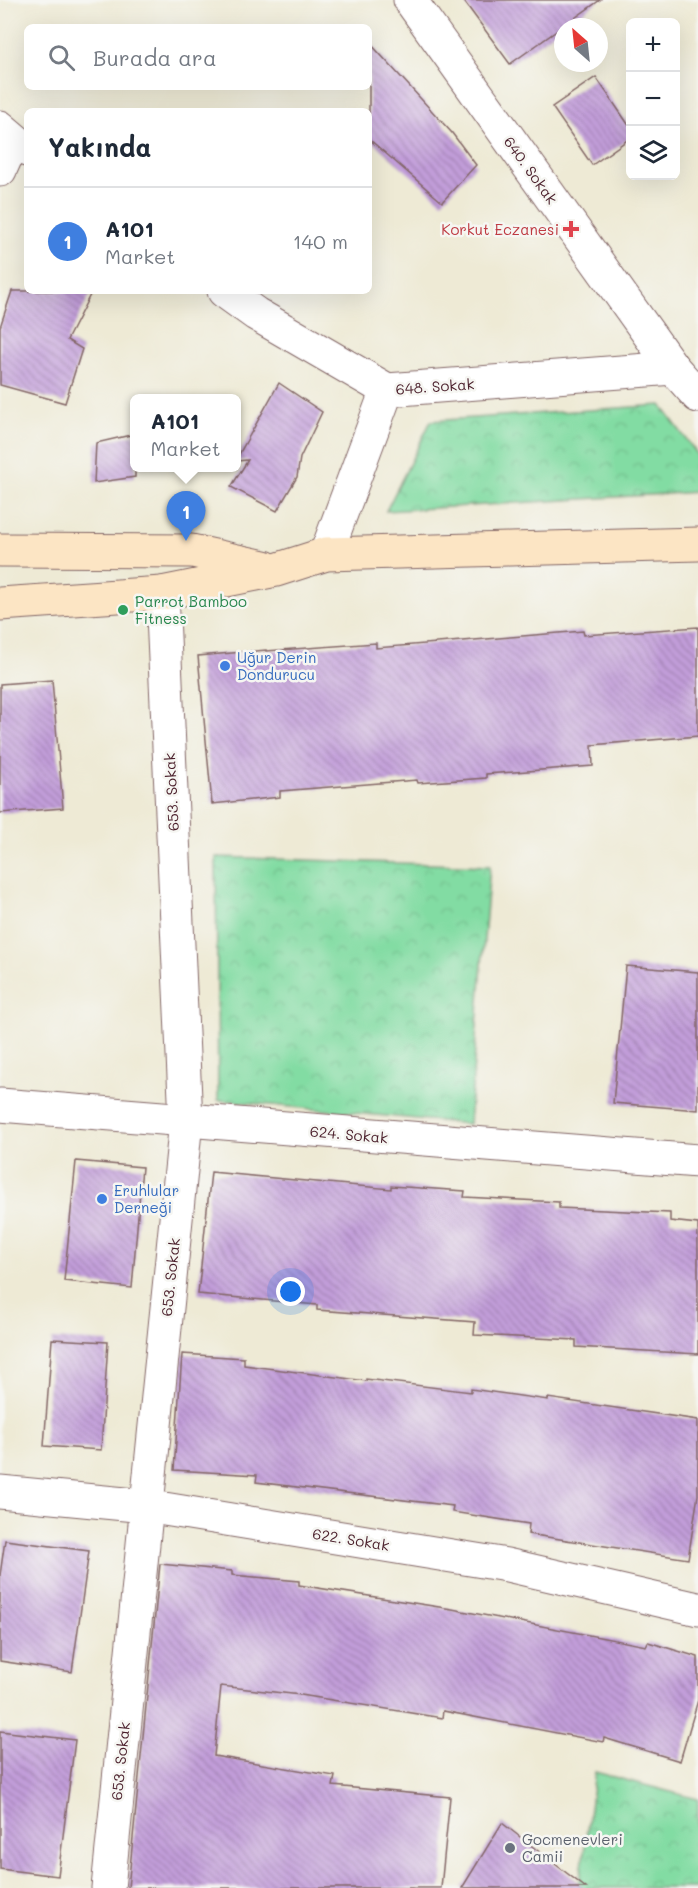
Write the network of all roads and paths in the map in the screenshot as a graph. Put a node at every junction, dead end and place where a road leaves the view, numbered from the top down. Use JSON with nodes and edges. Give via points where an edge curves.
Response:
{"nodes":[{"id":1,"x":410,"y":0,"type":"edge"},
{"id":2,"x":228,"y":294,"type":"edge"},
{"id":3,"x":673,"y":368,"type":"junction"},
{"id":4,"x":387,"y":390,"type":"junction"},
{"id":5,"x":698,"y":396,"type":"edge"},
{"id":6,"x":698,"y":544,"type":"edge"},
{"id":7,"x":0,"y":550,"type":"edge"},
{"id":8,"x":326,"y":554,"type":"junction"},
{"id":9,"x":276,"y":570,"type":"junction"},
{"id":10,"x":162,"y":593,"type":"junction"},
{"id":11,"x":0,"y":604,"type":"edge"},
{"id":12,"x":0,"y":1105,"type":"edge"},
{"id":13,"x":186,"y":1121,"type":"junction"},
{"id":14,"x":698,"y":1161,"type":"edge"},
{"id":15,"x":0,"y":1492,"type":"edge"},
{"id":16,"x":146,"y":1506,"type":"junction"},
{"id":17,"x":698,"y":1609,"type":"edge"},
{"id":18,"x":108,"y":1888,"type":"edge"}],
"edges":[{"from":1,"to":3,"type":"street","name":"640. Sokak"},
{"from":2,"to":4,"type":"street","name":"648. Sokak"},
{"from":3,"to":4,"type":"street","name":"648. Sokak"},
{"from":3,"to":5,"type":"street","name":"640. Sokak"},
{"from":4,"to":8,"type":"street"},
{"from":6,"to":8,"type":"main road"},
{"from":7,"to":9,"type":"main road","via":[[192,551]]},
{"from":8,"to":9,"type":"main road"},
{"from":9,"to":10,"type":"main road"},
{"from":10,"to":11,"type":"main road"},
{"from":10,"to":13,"type":"street","name":"653. Sokak"},
{"from":12,"to":13,"type":"street","name":"624. Sokak"},
{"from":13,"to":14,"type":"street","name":"624. Sokak"},
{"from":13,"to":16,"type":"street","name":"653. Sokak"},
{"from":15,"to":16,"type":"street","name":"622. Sokak"},
{"from":16,"to":17,"type":"street","name":"622. Sokak","via":[[507,1565]]},
{"from":16,"to":18,"type":"street","name":"653. Sokak"}]}
